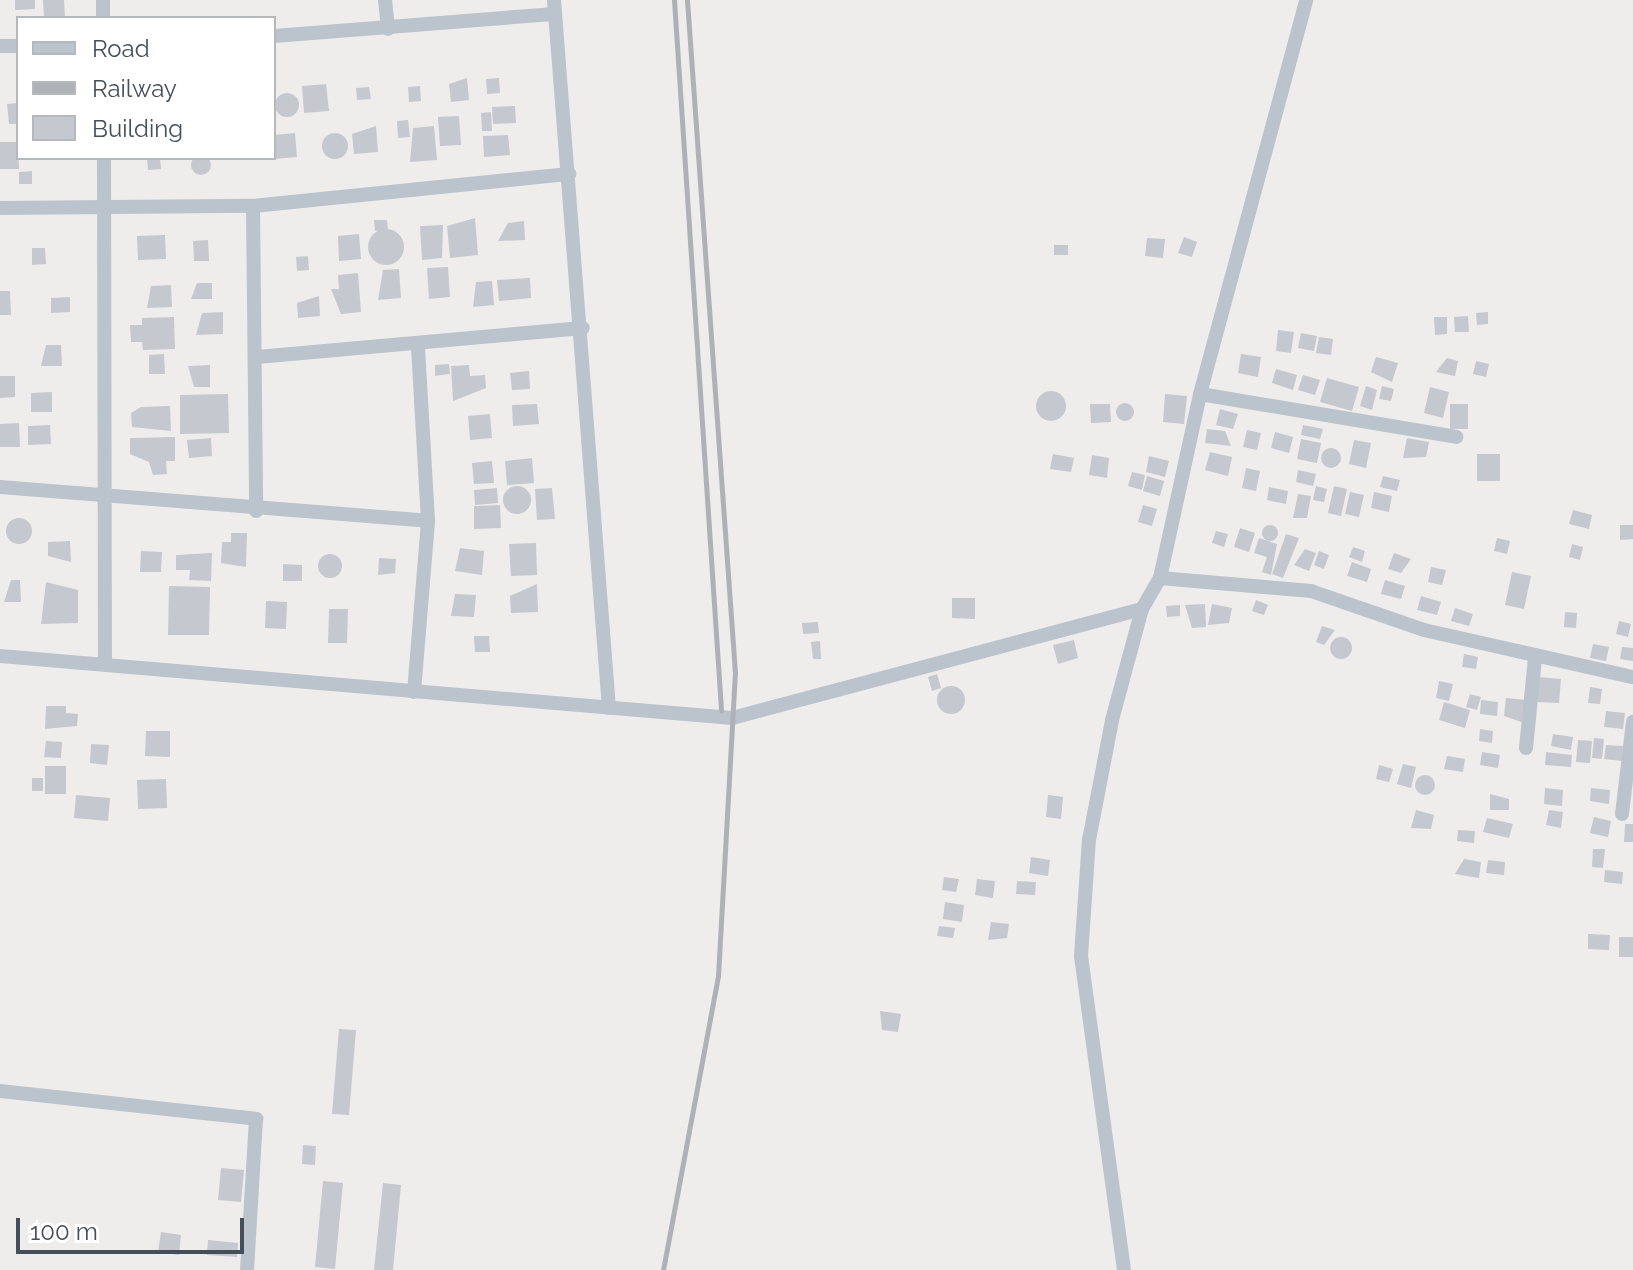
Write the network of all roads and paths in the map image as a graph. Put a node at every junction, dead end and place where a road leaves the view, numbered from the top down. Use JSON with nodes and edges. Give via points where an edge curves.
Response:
{"nodes":[{"id":1,"x":385,"y":0,"type":"edge"},
{"id":2,"x":1306,"y":0,"type":"edge"},
{"id":3,"x":554,"y":7,"type":"edge"},
{"id":4,"x":388,"y":29,"type":"junction"},
{"id":5,"x":276,"y":36,"type":"edge"},
{"id":6,"x":104,"y":160,"type":"edge"},
{"id":7,"x":569,"y":174,"type":"junction"},
{"id":8,"x":253,"y":206,"type":"junction"},
{"id":9,"x":0,"y":208,"type":"edge"},
{"id":10,"x":104,"y":208,"type":"junction"},
{"id":11,"x":583,"y":328,"type":"junction"},
{"id":12,"x":418,"y":345,"type":"junction"},
{"id":13,"x":257,"y":357,"type":"junction"},
{"id":14,"x":1200,"y":394,"type":"junction"},
{"id":15,"x":1456,"y":437,"type":"dead end"},
{"id":16,"x":0,"y":487,"type":"edge"},
{"id":17,"x":104,"y":496,"type":"junction"},
{"id":18,"x":256,"y":511,"type":"junction"},
{"id":19,"x":428,"y":521,"type":"junction"},
{"id":20,"x":1160,"y":578,"type":"junction"},
{"id":21,"x":1142,"y":609,"type":"junction"},
{"id":22,"x":0,"y":656,"type":"edge"},
{"id":23,"x":1535,"y":658,"type":"junction"},
{"id":24,"x":105,"y":661,"type":"junction"},
{"id":25,"x":1633,"y":677,"type":"edge"},
{"id":26,"x":414,"y":692,"type":"junction"},
{"id":27,"x":609,"y":708,"type":"junction"},
{"id":28,"x":1633,"y":722,"type":"edge"},
{"id":29,"x":1526,"y":748,"type":"dead end"},
{"id":30,"x":1622,"y":814,"type":"dead end"},
{"id":31,"x":0,"y":1091,"type":"edge"},
{"id":32,"x":247,"y":1270,"type":"edge"},
{"id":33,"x":1124,"y":1270,"type":"edge"}],
"edges":[{"from":1,"to":4,"type":"street"},
{"from":2,"to":14,"type":"street"},
{"from":3,"to":4,"type":"street"},
{"from":3,"to":7,"type":"street"},
{"from":4,"to":5,"type":"street"},
{"from":6,"to":10,"type":"street"},
{"from":7,"to":8,"type":"street"},
{"from":7,"to":11,"type":"street"},
{"from":8,"to":10,"type":"street"},
{"from":8,"to":13,"type":"street"},
{"from":9,"to":10,"type":"street"},
{"from":10,"to":17,"type":"street"},
{"from":11,"to":12,"type":"street"},
{"from":11,"to":27,"type":"street"},
{"from":12,"to":13,"type":"street"},
{"from":12,"to":19,"type":"street"},
{"from":13,"to":18,"type":"street"},
{"from":14,"to":15,"type":"street"},
{"from":14,"to":20,"type":"street"},
{"from":16,"to":17,"type":"street"},
{"from":17,"to":18,"type":"street"},
{"from":17,"to":24,"type":"street"},
{"from":18,"to":19,"type":"street"},
{"from":19,"to":26,"type":"street"},
{"from":20,"to":21,"type":"street"},
{"from":20,"to":23,"type":"street","via":[[1311,591]]},
{"from":21,"to":27,"type":"street","via":[[748,717]]},
{"from":21,"to":33,"type":"street","via":[[1112,720],[1081,905],[1081,956]]},
{"from":22,"to":24,"type":"street"},
{"from":23,"to":25,"type":"street"},
{"from":23,"to":29,"type":"street"},
{"from":24,"to":26,"type":"street"},
{"from":26,"to":27,"type":"street"},
{"from":28,"to":30,"type":"street"},
{"from":31,"to":32,"type":"street","via":[[256,1119]]}]}
